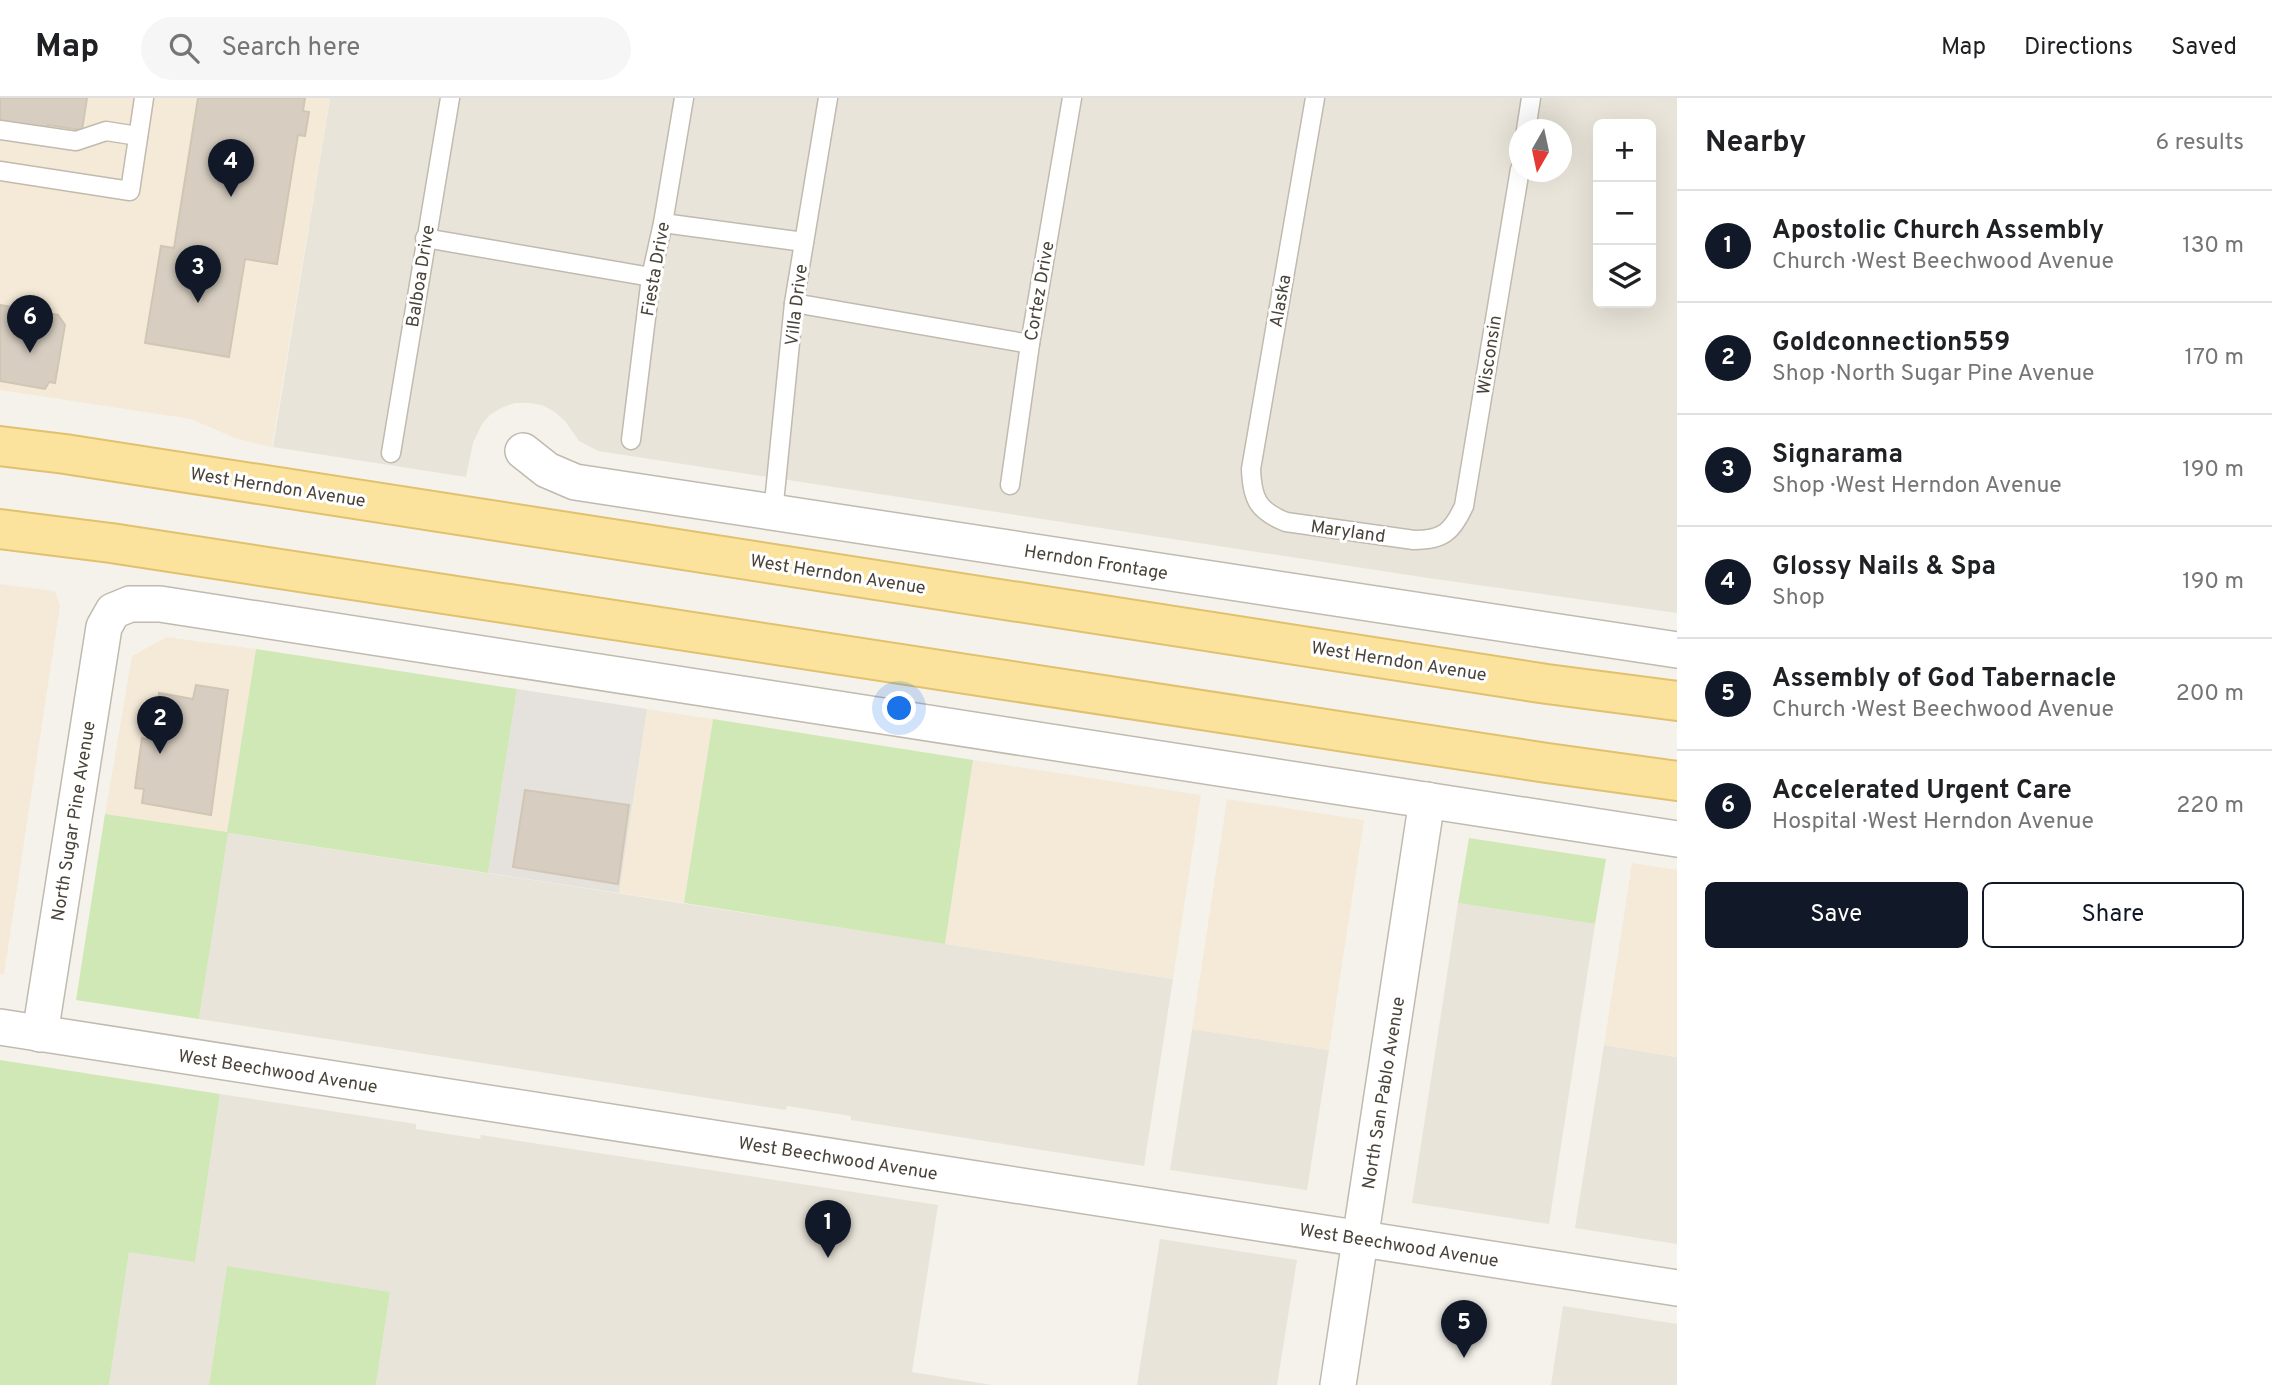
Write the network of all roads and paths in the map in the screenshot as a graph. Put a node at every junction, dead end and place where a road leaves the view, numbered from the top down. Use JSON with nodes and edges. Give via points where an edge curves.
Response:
{"nodes":[{"id":1,"x":144,"y":98,"type":"edge"},
{"id":2,"x":450,"y":98,"type":"edge"},
{"id":3,"x":684,"y":98,"type":"edge"},
{"id":4,"x":828,"y":98,"type":"edge"},
{"id":5,"x":1072,"y":98,"type":"edge"},
{"id":6,"x":1315,"y":98,"type":"edge"},
{"id":7,"x":1531,"y":98,"type":"edge"},
{"id":8,"x":1528,"y":119,"type":"edge"},
{"id":9,"x":0,"y":130,"type":"edge"},
{"id":10,"x":138,"y":136,"type":"junction"},
{"id":11,"x":0,"y":171,"type":"edge"},
{"id":12,"x":1518,"y":182,"type":"edge"},
{"id":13,"x":663,"y":223,"type":"junction"},
{"id":14,"x":425,"y":239,"type":"junction"},
{"id":15,"x":804,"y":242,"type":"junction"},
{"id":16,"x":651,"y":277,"type":"junction"},
{"id":17,"x":794,"y":303,"type":"junction"},
{"id":18,"x":1030,"y":344,"type":"junction"},
{"id":19,"x":631,"y":440,"type":"dead end"},
{"id":20,"x":0,"y":446,"type":"edge"},
{"id":21,"x":523,"y":452,"type":"dead end"},
{"id":22,"x":391,"y":453,"type":"dead end"},
{"id":23,"x":1010,"y":485,"type":"dead end"},
{"id":24,"x":1257,"y":503,"type":"joint"},
{"id":25,"x":773,"y":513,"type":"junction"},
{"id":26,"x":0,"y":530,"type":"edge"},
{"id":27,"x":1444,"y":535,"type":"joint"},
{"id":28,"x":1677,"y":650,"type":"edge"},
{"id":29,"x":1677,"y":701,"type":"edge"},
{"id":30,"x":1677,"y":781,"type":"edge"},
{"id":31,"x":1427,"y":800,"type":"junction"},
{"id":32,"x":1677,"y":839,"type":"edge"},
{"id":33,"x":0,"y":1027,"type":"edge"},
{"id":34,"x":40,"y":1034,"type":"junction"},
{"id":35,"x":1361,"y":1239,"type":"junction"},
{"id":36,"x":1677,"y":1288,"type":"edge"},
{"id":37,"x":1338,"y":1385,"type":"edge"}],
"edges":[{"from":1,"to":10,"type":"lane"},
{"from":2,"to":14,"type":"lane","name":"Balboa Drive"},
{"from":3,"to":13,"type":"lane","name":"Fiesta Drive"},
{"from":4,"to":15,"type":"lane","name":"Villa Drive"},
{"from":5,"to":18,"type":"lane","name":"Cortez Drive"},
{"from":6,"to":24,"type":"lane","name":"Alaska","via":[[1251,469]]},
{"from":7,"to":8,"type":"lane"},
{"from":9,"to":10,"type":"lane","via":[[76,141],[106,131]]},
{"from":10,"to":11,"type":"lane","via":[[130,191]]},
{"from":12,"to":27,"type":"lane","name":"Wisconsin","via":[[1464,506]]},
{"from":13,"to":15,"type":"lane"},
{"from":13,"to":16,"type":"lane","name":"Fiesta Drive"},
{"from":14,"to":16,"type":"lane"},
{"from":14,"to":22,"type":"lane","name":"Balboa Drive"},
{"from":15,"to":17,"type":"lane","name":"Villa Drive"},
{"from":16,"to":19,"type":"lane","name":"Fiesta Drive"},
{"from":17,"to":18,"type":"lane"},
{"from":17,"to":25,"type":"lane","name":"Villa Drive"},
{"from":18,"to":23,"type":"lane","name":"Cortez Drive"},
{"from":20,"to":29,"type":"main road","name":"West Herndon Avenue"},
{"from":21,"to":25,"type":"street","name":"Herndon Frontage","via":[[547,470],[575,482]]},
{"from":24,"to":27,"type":"lane","name":"Maryland","via":[[1286,522],[1414,540]]},
{"from":25,"to":28,"type":"street","name":"Herndon Frontage"},
{"from":26,"to":30,"type":"main road","via":[[111,543]]},
{"from":31,"to":32,"type":"street"},
{"from":31,"to":34,"type":"street","name":"North Sugar Pine Avenue","via":[[160,604],[130,604],[113,611],[104,627]]},
{"from":31,"to":35,"type":"street","name":"North San Pablo Avenue"},
{"from":33,"to":34,"type":"street","name":"West Beechwood Avenue"},
{"from":34,"to":35,"type":"street","name":"West Beechwood Avenue"},
{"from":35,"to":36,"type":"street","name":"West Beechwood Avenue"},
{"from":35,"to":37,"type":"street","name":"North San Pablo Avenue"}]}
